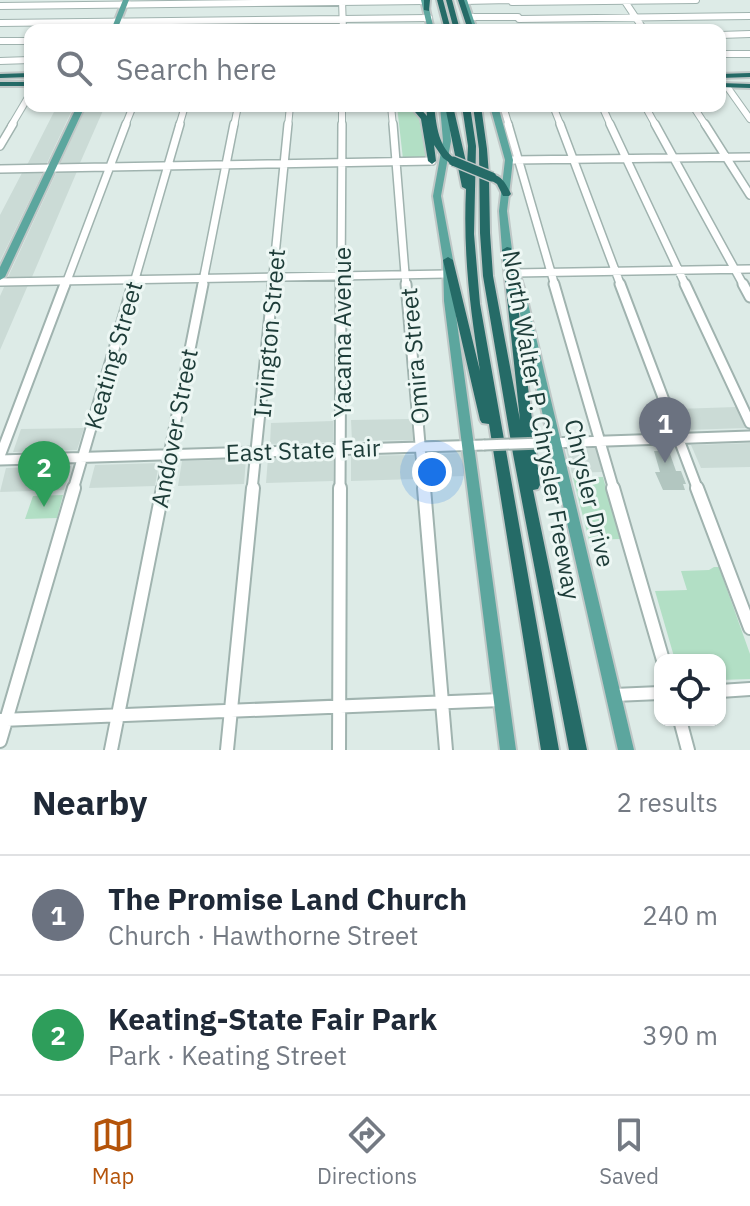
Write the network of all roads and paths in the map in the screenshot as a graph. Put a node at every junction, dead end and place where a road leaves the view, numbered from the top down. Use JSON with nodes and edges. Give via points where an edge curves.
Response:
{"nodes":[{"id":1,"x":425,"y":0,"type":"edge"},
{"id":2,"x":440,"y":0,"type":"edge"},
{"id":3,"x":449,"y":0,"type":"edge"},
{"id":4,"x":463,"y":0,"type":"edge"},
{"id":5,"x":624,"y":0,"type":"edge"},
{"id":6,"x":696,"y":0,"type":"edge"},
{"id":7,"x":342,"y":1,"type":"edge"},
{"id":8,"x":512,"y":1,"type":"edge"},
{"id":9,"x":125,"y":2,"type":"edge"},
{"id":10,"x":248,"y":2,"type":"edge"},
{"id":11,"x":0,"y":6,"type":"edge"},
{"id":12,"x":428,"y":14,"type":"junction"},
{"id":13,"x":750,"y":16,"type":"edge"},
{"id":14,"x":470,"y":17,"type":"junction"},
{"id":15,"x":635,"y":17,"type":"junction"},
{"id":16,"x":518,"y":18,"type":"junction"},
{"id":17,"x":342,"y":19,"type":"junction"},
{"id":18,"x":245,"y":20,"type":"junction"},
{"id":19,"x":117,"y":21,"type":"junction"},
{"id":20,"x":0,"y":23,"type":"edge"},
{"id":21,"x":116,"y":24,"type":"edge"},
{"id":22,"x":244,"y":24,"type":"edge"},
{"id":23,"x":342,"y":24,"type":"edge"},
{"id":24,"x":430,"y":24,"type":"edge"},
{"id":25,"x":446,"y":24,"type":"edge"},
{"id":26,"x":455,"y":24,"type":"edge"},
{"id":27,"x":470,"y":24,"type":"edge"},
{"id":28,"x":471,"y":24,"type":"edge"},
{"id":29,"x":520,"y":24,"type":"edge"},
{"id":30,"x":640,"y":24,"type":"edge"},
{"id":31,"x":750,"y":34,"type":"edge"},
{"id":32,"x":726,"y":35,"type":"edge"},
{"id":33,"x":0,"y":41,"type":"edge"},
{"id":34,"x":24,"y":41,"type":"edge"},
{"id":35,"x":726,"y":54,"type":"edge"},
{"id":36,"x":750,"y":54,"type":"edge"},
{"id":37,"x":24,"y":60,"type":"edge"},
{"id":38,"x":0,"y":61,"type":"edge"},
{"id":39,"x":750,"y":76,"type":"edge"},
{"id":40,"x":0,"y":77,"type":"edge"},
{"id":41,"x":726,"y":77,"type":"edge"},
{"id":42,"x":24,"y":79,"type":"edge"},
{"id":43,"x":24,"y":80,"type":"edge"},
{"id":44,"x":0,"y":84,"type":"edge"},
{"id":45,"x":750,"y":86,"type":"edge"},
{"id":46,"x":726,"y":87,"type":"edge"},
{"id":47,"x":726,"y":88,"type":"edge"},
{"id":48,"x":24,"y":104,"type":"edge"},
{"id":49,"x":78,"y":112,"type":"edge"},
{"id":50,"x":131,"y":112,"type":"edge"},
{"id":51,"x":183,"y":112,"type":"edge"},
{"id":52,"x":237,"y":112,"type":"edge"},
{"id":53,"x":289,"y":112,"type":"edge"},
{"id":54,"x":342,"y":112,"type":"edge"},
{"id":55,"x":392,"y":112,"type":"edge"},
{"id":56,"x":419,"y":112,"type":"edge"},
{"id":57,"x":431,"y":112,"type":"edge"},
{"id":58,"x":446,"y":112,"type":"edge"},
{"id":59,"x":448,"y":112,"type":"edge"},
{"id":60,"x":467,"y":112,"type":"edge"},
{"id":61,"x":478,"y":112,"type":"edge"},
{"id":62,"x":496,"y":112,"type":"edge"},
{"id":63,"x":505,"y":112,"type":"edge"},
{"id":64,"x":555,"y":112,"type":"edge"},
{"id":65,"x":605,"y":112,"type":"edge"},
{"id":66,"x":648,"y":112,"type":"edge"},
{"id":67,"x":697,"y":112,"type":"edge"},
{"id":68,"x":750,"y":119,"type":"edge"},
{"id":69,"x":0,"y":146,"type":"edge"},
{"id":70,"x":444,"y":155,"type":"junction"},
{"id":71,"x":726,"y":157,"type":"junction"},
{"id":72,"x":750,"y":157,"type":"edge"},
{"id":73,"x":626,"y":158,"type":"junction"},
{"id":74,"x":674,"y":158,"type":"junction"},
{"id":75,"x":573,"y":159,"type":"junction"},
{"id":76,"x":509,"y":160,"type":"junction"},
{"id":77,"x":519,"y":160,"type":"junction"},
{"id":78,"x":396,"y":161,"type":"junction"},
{"id":79,"x":432,"y":161,"type":"junction"},
{"id":80,"x":342,"y":162,"type":"junction"},
{"id":81,"x":285,"y":163,"type":"junction"},
{"id":82,"x":226,"y":164,"type":"junction"},
{"id":83,"x":168,"y":165,"type":"junction"},
{"id":84,"x":110,"y":166,"type":"junction"},
{"id":85,"x":52,"y":167,"type":"junction"},
{"id":86,"x":0,"y":169,"type":"edge"},
{"id":87,"x":506,"y":194,"type":"junction"},
{"id":88,"x":750,"y":195,"type":"edge"},
{"id":89,"x":437,"y":196,"type":"junction"},
{"id":90,"x":471,"y":201,"type":"junction"},
{"id":91,"x":507,"y":250,"type":"junction"},
{"id":92,"x":447,"y":267,"type":"junction"},
{"id":93,"x":735,"y":269,"type":"junction"},
{"id":94,"x":750,"y":269,"type":"edge"},
{"id":95,"x":678,"y":270,"type":"junction"},
{"id":96,"x":616,"y":271,"type":"junction"},
{"id":97,"x":553,"y":272,"type":"junction"},
{"id":98,"x":515,"y":273,"type":"junction"},
{"id":99,"x":407,"y":274,"type":"junction"},
{"id":100,"x":342,"y":276,"type":"junction"},
{"id":101,"x":274,"y":277,"type":"junction"},
{"id":102,"x":204,"y":278,"type":"junction"},
{"id":103,"x":135,"y":279,"type":"junction"},
{"id":104,"x":0,"y":280,"type":"edge"},
{"id":105,"x":66,"y":280,"type":"junction"},
{"id":106,"x":750,"y":297,"type":"edge"},
{"id":107,"x":750,"y":423,"type":"edge"},
{"id":108,"x":750,"y":436,"type":"edge"},
{"id":109,"x":680,"y":439,"type":"junction"},
{"id":110,"x":601,"y":441,"type":"junction"},
{"id":111,"x":549,"y":443,"type":"junction"},
{"id":112,"x":468,"y":445,"type":"junction"},
{"id":113,"x":422,"y":447,"type":"junction"},
{"id":114,"x":342,"y":449,"type":"junction"},
{"id":115,"x":257,"y":452,"type":"junction"},
{"id":116,"x":499,"y":454,"type":"junction"},
{"id":117,"x":169,"y":455,"type":"junction"},
{"id":118,"x":0,"y":458,"type":"edge"},
{"id":119,"x":82,"y":458,"type":"junction"},
{"id":120,"x":535,"y":521,"type":"junction"},
{"id":121,"x":750,"y":628,"type":"edge"},
{"id":122,"x":661,"y":654,"type":"edge"},
{"id":123,"x":750,"y":689,"type":"edge"},
{"id":124,"x":726,"y":691,"type":"edge"},
{"id":125,"x":654,"y":693,"type":"edge"},
{"id":126,"x":614,"y":695,"type":"junction"},
{"id":127,"x":501,"y":700,"type":"junction"},
{"id":128,"x":442,"y":702,"type":"junction"},
{"id":129,"x":340,"y":706,"type":"junction"},
{"id":130,"x":231,"y":711,"type":"junction"},
{"id":131,"x":118,"y":715,"type":"junction"},
{"id":132,"x":3,"y":720,"type":"edge"},
{"id":133,"x":682,"y":726,"type":"edge"},
{"id":134,"x":0,"y":741,"type":"edge"},
{"id":135,"x":111,"y":750,"type":"edge"},
{"id":136,"x":227,"y":750,"type":"edge"},
{"id":137,"x":339,"y":750,"type":"edge"},
{"id":138,"x":446,"y":750,"type":"edge"},
{"id":139,"x":508,"y":750,"type":"edge"},
{"id":140,"x":550,"y":750,"type":"edge"},
{"id":141,"x":578,"y":750,"type":"edge"},
{"id":142,"x":626,"y":750,"type":"edge"},
{"id":143,"x":688,"y":750,"type":"edge"}],
"edges":[{"from":1,"to":7,"type":"street"},
{"from":1,"to":12,"type":"highway"},
{"from":2,"to":25,"type":"highway"},
{"from":3,"to":26,"type":"highway"},
{"from":4,"to":8,"type":"street"},
{"from":4,"to":14,"type":"main road"},
{"from":4,"to":27,"type":"highway"},
{"from":5,"to":6,"type":"street"},
{"from":5,"to":8,"type":"street"},
{"from":5,"to":15,"type":"street"},
{"from":7,"to":10,"type":"street"},
{"from":7,"to":17,"type":"street"},
{"from":8,"to":16,"type":"street"},
{"from":9,"to":10,"type":"street"},
{"from":9,"to":11,"type":"street"},
{"from":9,"to":19,"type":"main road"},
{"from":10,"to":18,"type":"street"},
{"from":12,"to":17,"type":"street"},
{"from":12,"to":24,"type":"main road"},
{"from":13,"to":15,"type":"street"},
{"from":14,"to":16,"type":"street"},
{"from":14,"to":28,"type":"main road"},
{"from":15,"to":16,"type":"street"},
{"from":15,"to":30,"type":"street"},
{"from":16,"to":29,"type":"street"},
{"from":17,"to":18,"type":"street"},
{"from":17,"to":23,"type":"street"},
{"from":18,"to":19,"type":"street"},
{"from":18,"to":22,"type":"street"},
{"from":19,"to":20,"type":"street"},
{"from":19,"to":21,"type":"main road"},
{"from":31,"to":32,"type":"street"},
{"from":33,"to":34,"type":"street"},
{"from":35,"to":36,"type":"street"},
{"from":37,"to":38,"type":"street"},
{"from":39,"to":41,"type":"highway"},
{"from":40,"to":42,"type":"highway"},
{"from":43,"to":44,"type":"highway"},
{"from":45,"to":46,"type":"highway"},
{"from":47,"to":68,"type":"street"},
{"from":48,"to":69,"type":"street"},
{"from":49,"to":85,"type":"main road"},
{"from":50,"to":84,"type":"street"},
{"from":51,"to":83,"type":"street","name":"Keating Street"},
{"from":52,"to":82,"type":"street","name":"Andover Street"},
{"from":53,"to":81,"type":"street","name":"Irvington Street"},
{"from":54,"to":80,"type":"street","name":"Yacama Avenue"},
{"from":55,"to":78,"type":"street","name":"Omira Street"},
{"from":56,"to":79,"type":"highway"},
{"from":57,"to":70,"type":"highway","via":[[435,141]]},
{"from":58,"to":70,"type":"main road"},
{"from":59,"to":90,"type":"highway"},
{"from":60,"to":90,"type":"highway"},
{"from":61,"to":120,"type":"highway","name":"North Walter P. Chrysler Freeway","via":[[486,170],[488,273]]},
{"from":62,"to":76,"type":"main road","name":"Chrysler Drive"},
{"from":63,"to":77,"type":"street"},
{"from":64,"to":75,"type":"street"},
{"from":65,"to":73,"type":"street"},
{"from":66,"to":74,"type":"street"},
{"from":67,"to":71,"type":"street"},
{"from":70,"to":87,"type":"highway","bridge":true,"via":[[492,177]]},
{"from":70,"to":89,"type":"main road"},
{"from":71,"to":72,"type":"street"},
{"from":71,"to":74,"type":"street"},
{"from":71,"to":88,"type":"street"},
{"from":73,"to":74,"type":"street"},
{"from":73,"to":75,"type":"street"},
{"from":73,"to":95,"type":"street"},
{"from":74,"to":93,"type":"street"},
{"from":75,"to":77,"type":"street"},
{"from":75,"to":96,"type":"street"},
{"from":76,"to":77,"type":"street"},
{"from":76,"to":87,"type":"main road","name":"Chrysler Drive"},
{"from":77,"to":97,"type":"street"},
{"from":78,"to":79,"type":"street"},
{"from":78,"to":80,"type":"street"},
{"from":78,"to":99,"type":"street","name":"Omira Street"},
{"from":79,"to":89,"type":"main road"},
{"from":80,"to":81,"type":"street"},
{"from":80,"to":100,"type":"street","name":"Yacama Avenue"},
{"from":81,"to":82,"type":"street"},
{"from":81,"to":101,"type":"street","name":"Irvington Street"},
{"from":82,"to":83,"type":"street"},
{"from":82,"to":102,"type":"street","name":"Andover Street"},
{"from":83,"to":84,"type":"street"},
{"from":83,"to":103,"type":"street","name":"Keating Street"},
{"from":84,"to":85,"type":"street"},
{"from":84,"to":105,"type":"street"},
{"from":85,"to":86,"type":"street"},
{"from":85,"to":104,"type":"main road"},
{"from":87,"to":91,"type":"main road","name":"Chrysler Drive"},
{"from":89,"to":92,"type":"main road"},
{"from":90,"to":116,"type":"highway","via":[[471,273]]},
{"from":91,"to":98,"type":"main road","name":"Chrysler Drive"},
{"from":91,"to":120,"type":"highway"},
{"from":92,"to":99,"type":"street"},
{"from":92,"to":112,"type":"main road"},
{"from":92,"to":116,"type":"highway"},
{"from":93,"to":94,"type":"street"},
{"from":93,"to":95,"type":"street"},
{"from":93,"to":106,"type":"street"},
{"from":95,"to":96,"type":"street"},
{"from":95,"to":107,"type":"street"},
{"from":96,"to":97,"type":"street"},
{"from":96,"to":109,"type":"street"},
{"from":97,"to":98,"type":"street"},
{"from":97,"to":110,"type":"street"},
{"from":98,"to":111,"type":"main road","name":"Chrysler Drive"},
{"from":99,"to":100,"type":"street"},
{"from":99,"to":113,"type":"street","name":"Omira Street"},
{"from":100,"to":101,"type":"street"},
{"from":100,"to":114,"type":"street","name":"Yacama Avenue"},
{"from":101,"to":102,"type":"street"},
{"from":101,"to":115,"type":"street","name":"Irvington Street"},
{"from":102,"to":103,"type":"street"},
{"from":102,"to":117,"type":"street","name":"Andover Street"},
{"from":103,"to":105,"type":"street"},
{"from":103,"to":119,"type":"street","name":"Keating Street"},
{"from":104,"to":105,"type":"street"},
{"from":105,"to":118,"type":"street"},
{"from":108,"to":109,"type":"street","name":"East State Fair"},
{"from":109,"to":110,"type":"street","name":"East State Fair"},
{"from":109,"to":121,"type":"street"},
{"from":110,"to":111,"type":"street","name":"East State Fair"},
{"from":110,"to":122,"type":"street"},
{"from":111,"to":112,"type":"street","name":"East State Fair","bridge":true},
{"from":111,"to":126,"type":"main road","name":"Chrysler Drive"},
{"from":112,"to":113,"type":"street","name":"East State Fair"},
{"from":112,"to":127,"type":"main road"},
{"from":113,"to":114,"type":"street","name":"East State Fair"},
{"from":113,"to":128,"type":"street","name":"Omira Street"},
{"from":114,"to":115,"type":"street","name":"East State Fair"},
{"from":114,"to":129,"type":"street","name":"Yacama Avenue"},
{"from":115,"to":117,"type":"street","name":"East State Fair"},
{"from":115,"to":130,"type":"street","name":"Irvington Street"},
{"from":116,"to":140,"type":"highway"},
{"from":117,"to":119,"type":"street","name":"East State Fair"},
{"from":117,"to":131,"type":"street","name":"Andover Street"},
{"from":118,"to":119,"type":"street","name":"East State Fair"},
{"from":119,"to":132,"type":"street","name":"Keating Street"},
{"from":120,"to":141,"type":"highway","name":"North Walter P. Chrysler Freeway"},
{"from":123,"to":124,"type":"street"},
{"from":125,"to":126,"type":"street"},
{"from":126,"to":142,"type":"main road","name":"Chrysler Drive"},
{"from":127,"to":128,"type":"street"},
{"from":127,"to":139,"type":"main road"},
{"from":128,"to":129,"type":"street"},
{"from":128,"to":138,"type":"street","name":"Omira Street"},
{"from":129,"to":130,"type":"street"},
{"from":129,"to":137,"type":"street","name":"Yacama Avenue"},
{"from":130,"to":131,"type":"street"},
{"from":130,"to":136,"type":"street","name":"Irvington Street"},
{"from":131,"to":132,"type":"street"},
{"from":131,"to":135,"type":"street","name":"Andover Street"},
{"from":132,"to":134,"type":"street","name":"Keating Street"},
{"from":133,"to":143,"type":"street"}]}
